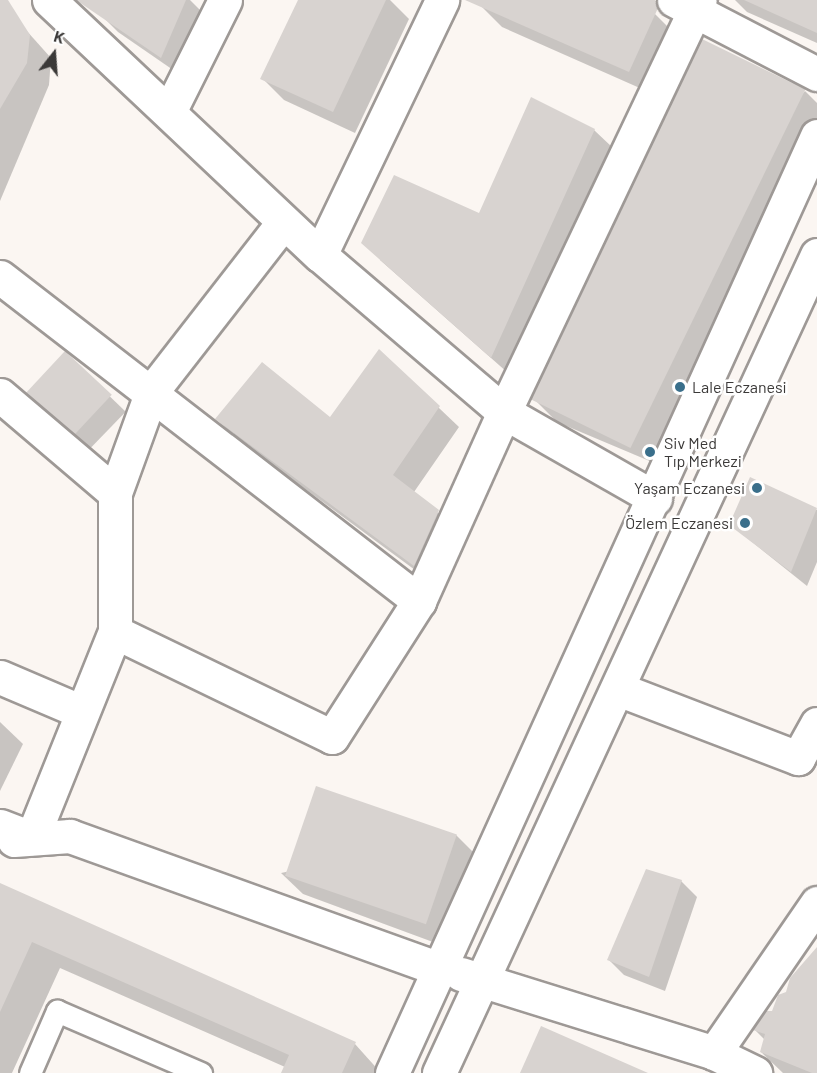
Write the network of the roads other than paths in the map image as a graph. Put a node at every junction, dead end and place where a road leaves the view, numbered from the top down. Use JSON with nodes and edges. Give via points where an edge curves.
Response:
{"nodes":[{"id":1,"x":49,"y":0,"type":"edge"},
{"id":2,"x":225,"y":0,"type":"edge"},
{"id":3,"x":442,"y":0,"type":"edge"},
{"id":4,"x":690,"y":4,"type":"edge"},
{"id":5,"x":817,"y":74,"type":"edge"},
{"id":6,"x":170,"y":112,"type":"junction"},
{"id":7,"x":817,"y":136,"type":"edge"},
{"id":8,"x":283,"y":223,"type":"junction"},
{"id":9,"x":320,"y":255,"type":"junction"},
{"id":10,"x":817,"y":255,"type":"edge"},
{"id":11,"x":0,"y":278,"type":"edge"},
{"id":12,"x":152,"y":391,"type":"junction"},
{"id":13,"x":0,"y":395,"type":"edge"},
{"id":14,"x":504,"y":412,"type":"junction"},
{"id":15,"x":116,"y":494,"type":"junction"},
{"id":16,"x":655,"y":498,"type":"junction"},
{"id":17,"x":419,"y":601,"type":"junction"},
{"id":18,"x":115,"y":632,"type":"junction"},
{"id":19,"x":0,"y":677,"type":"edge"},
{"id":20,"x":618,"y":689,"type":"junction"},
{"id":21,"x":82,"y":712,"type":"junction"},
{"id":22,"x":817,"y":724,"type":"edge"},
{"id":23,"x":0,"y":826,"type":"edge"},
{"id":24,"x":32,"y":838,"type":"junction"},
{"id":25,"x":0,"y":842,"type":"edge"},
{"id":26,"x":817,"y":903,"type":"edge"},
{"id":27,"x":439,"y":969,"type":"junction"},
{"id":28,"x":480,"y":979,"type":"junction"},
{"id":29,"x":714,"y":1053,"type":"junction"},
{"id":30,"x":30,"y":1073,"type":"edge"},
{"id":31,"x":201,"y":1073,"type":"edge"},
{"id":32,"x":392,"y":1073,"type":"edge"},
{"id":33,"x":439,"y":1073,"type":"edge"},
{"id":34,"x":755,"y":1073,"type":"edge"}],
"edges":[{"from":1,"to":6,"type":"street"},
{"from":2,"to":6,"type":"street"},
{"from":3,"to":9,"type":"street"},
{"from":4,"to":5,"type":"street"},
{"from":4,"to":14,"type":"street"},
{"from":6,"to":8,"type":"street"},
{"from":7,"to":16,"type":"street"},
{"from":8,"to":9,"type":"street"},
{"from":8,"to":12,"type":"street"},
{"from":9,"to":14,"type":"street"},
{"from":10,"to":20,"type":"street"},
{"from":11,"to":12,"type":"street"},
{"from":12,"to":15,"type":"street"},
{"from":12,"to":17,"type":"street"},
{"from":13,"to":15,"type":"street"},
{"from":14,"to":16,"type":"street"},
{"from":14,"to":17,"type":"street"},
{"from":15,"to":18,"type":"street"},
{"from":16,"to":27,"type":"street"},
{"from":17,"to":18,"type":"street","via":[[333,737]]},
{"from":18,"to":21,"type":"street"},
{"from":19,"to":21,"type":"street"},
{"from":20,"to":22,"type":"street","via":[[798,758]]},
{"from":20,"to":28,"type":"street"},
{"from":21,"to":24,"type":"street"},
{"from":23,"to":24,"type":"street"},
{"from":24,"to":25,"type":"street"},
{"from":24,"to":27,"type":"street","via":[[70,837]]},
{"from":26,"to":29,"type":"street"},
{"from":27,"to":28,"type":"street"},
{"from":27,"to":32,"type":"street"},
{"from":28,"to":29,"type":"street"},
{"from":28,"to":33,"type":"street"},
{"from":29,"to":34,"type":"street"},
{"from":30,"to":31,"type":"lane","via":[[57,1011]]}]}
